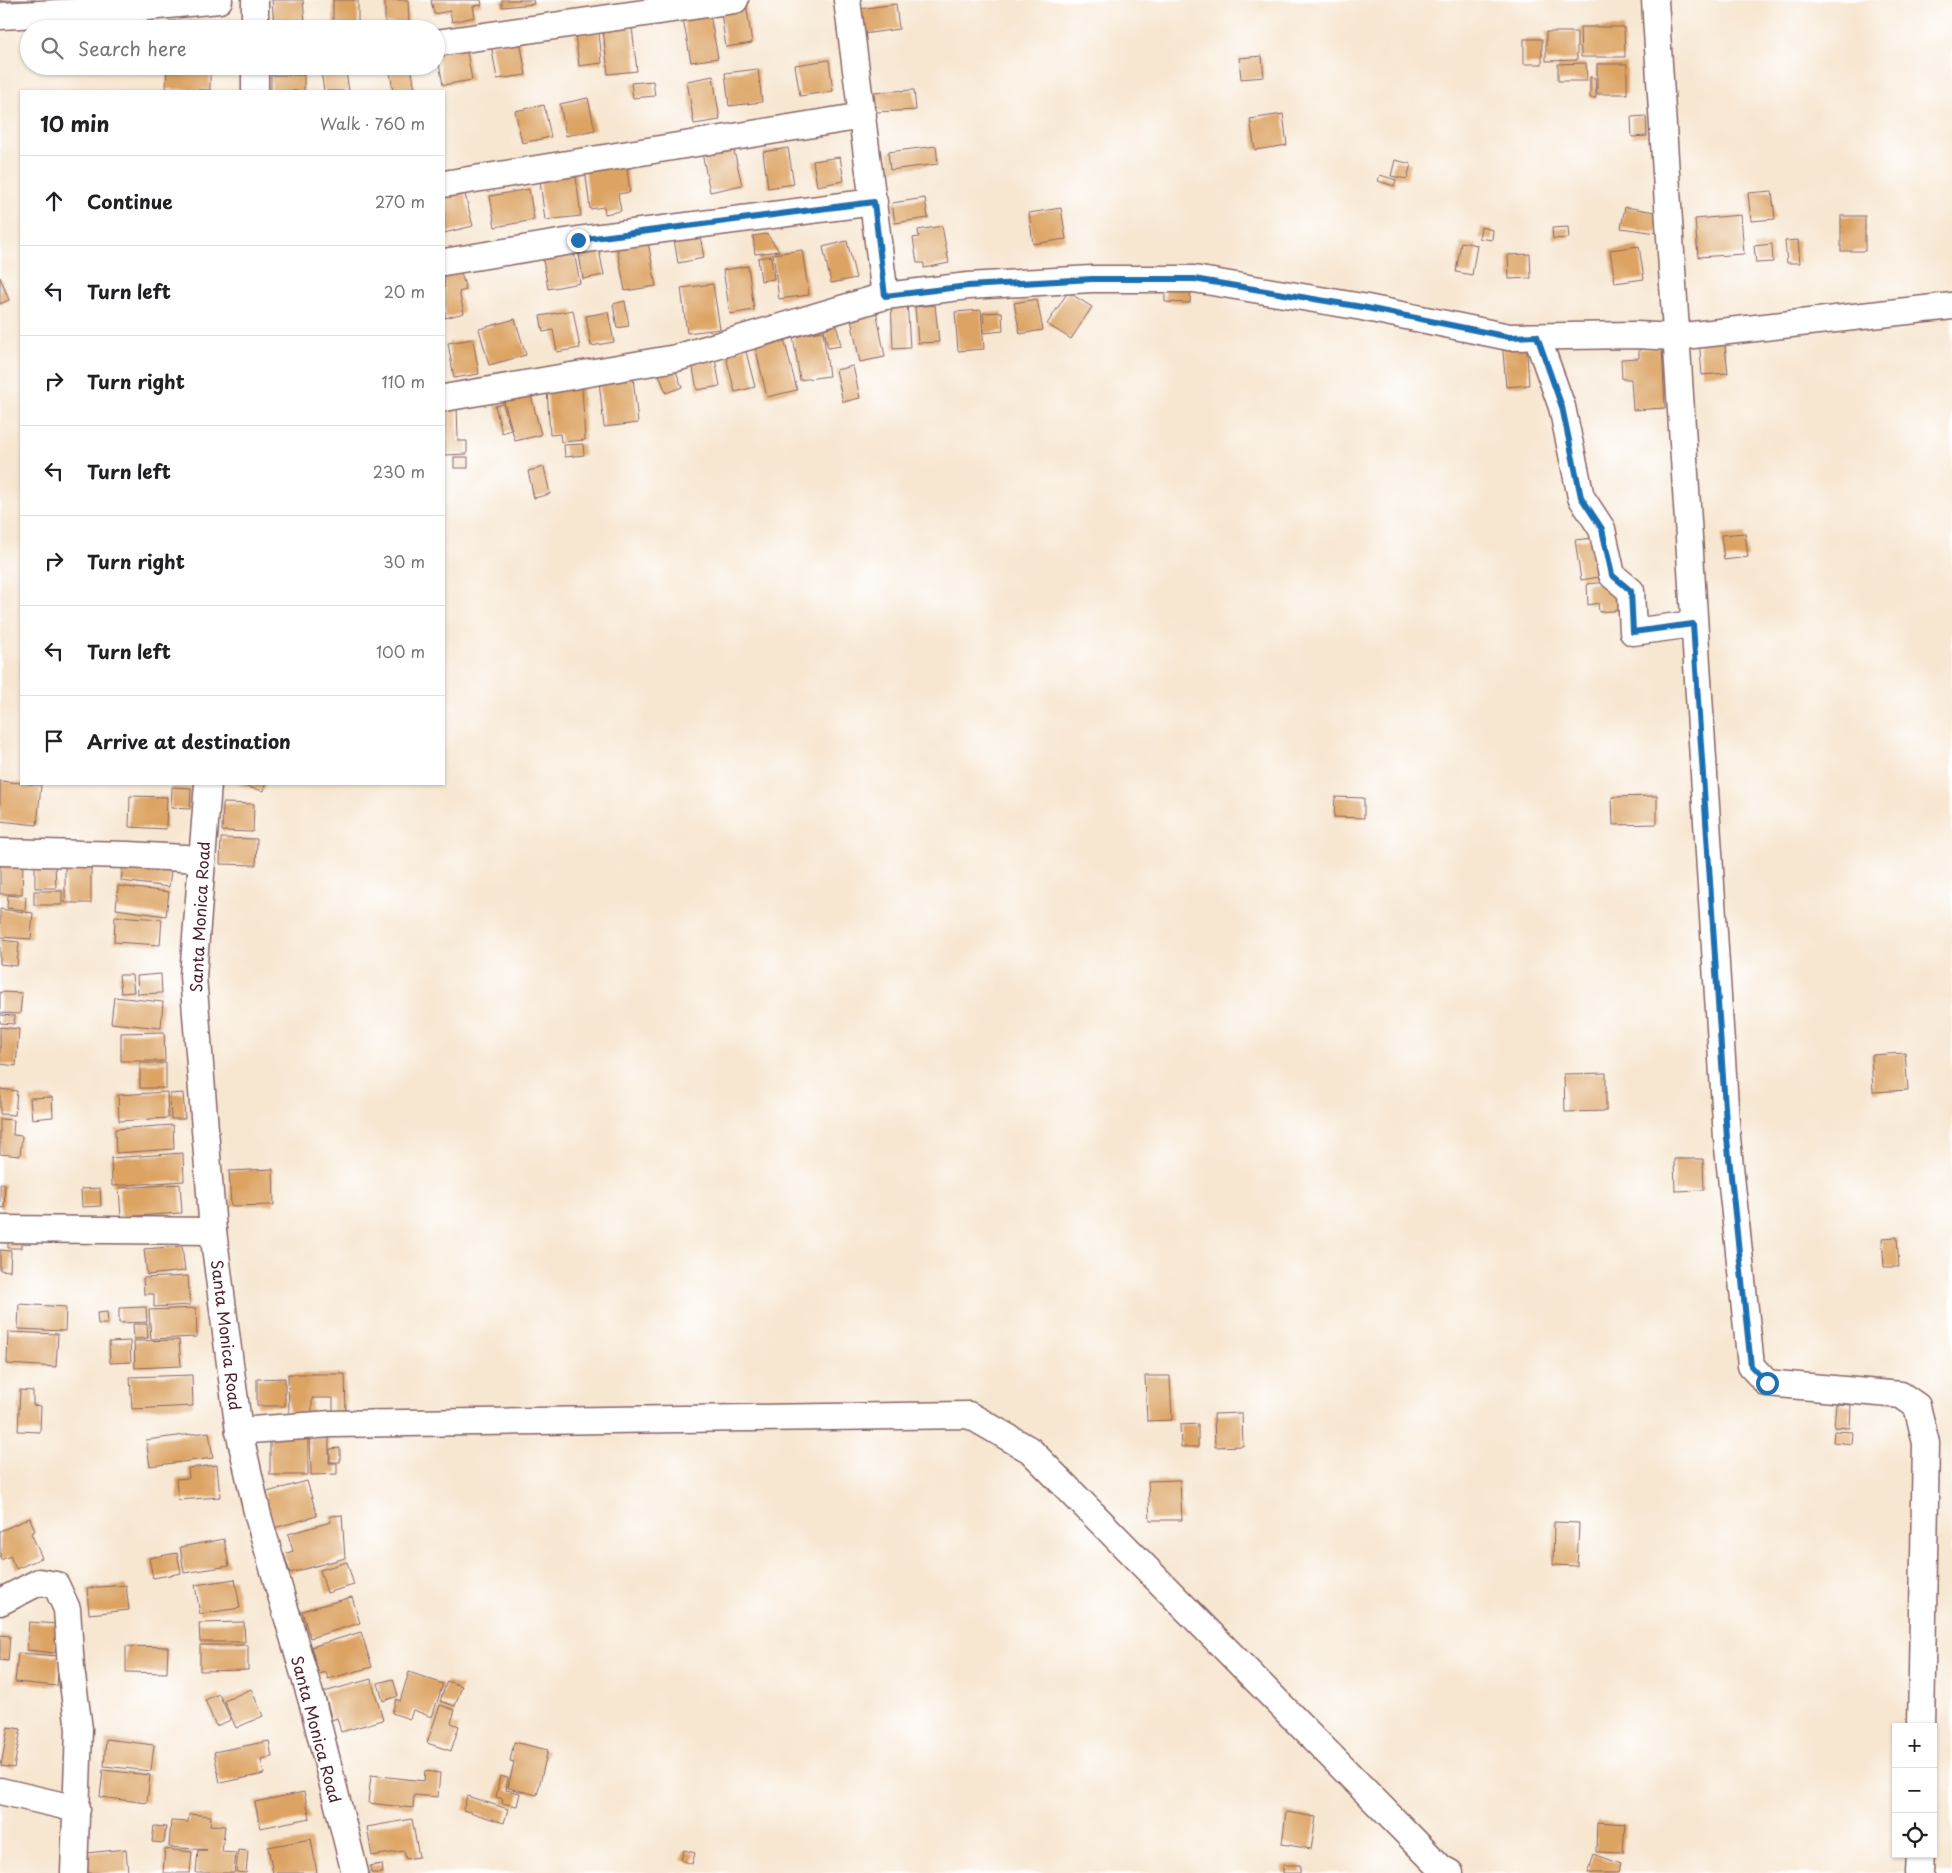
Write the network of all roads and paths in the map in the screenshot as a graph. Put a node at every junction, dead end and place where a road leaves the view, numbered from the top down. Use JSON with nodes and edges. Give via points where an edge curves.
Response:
{"nodes":[{"id":1,"x":219,"y":0,"type":"edge"},
{"id":2,"x":255,"y":0,"type":"edge"},
{"id":3,"x":735,"y":0,"type":"edge"},
{"id":4,"x":847,"y":0,"type":"edge"},
{"id":5,"x":1655,"y":0,"type":"edge"},
{"id":6,"x":117,"y":5,"type":"edge"},
{"id":7,"x":0,"y":16,"type":"edge"},
{"id":8,"x":255,"y":20,"type":"edge"},
{"id":9,"x":445,"y":42,"type":"edge"},
{"id":10,"x":255,"y":75,"type":"edge"},
{"id":11,"x":255,"y":90,"type":"edge"},
{"id":12,"x":863,"y":116,"type":"junction"},
{"id":13,"x":445,"y":184,"type":"edge"},
{"id":14,"x":874,"y":202,"type":"junction"},
{"id":15,"x":445,"y":262,"type":"edge"},
{"id":16,"x":885,"y":296,"type":"junction"},
{"id":17,"x":1952,"y":306,"type":"edge"},
{"id":18,"x":1537,"y":336,"type":"junction"},
{"id":19,"x":1675,"y":337,"type":"junction"},
{"id":20,"x":445,"y":398,"type":"edge"},
{"id":21,"x":1693,"y":624,"type":"junction"},
{"id":22,"x":208,"y":785,"type":"edge"},
{"id":23,"x":0,"y":852,"type":"edge"},
{"id":24,"x":202,"y":859,"type":"junction"},
{"id":25,"x":0,"y":1229,"type":"edge"},
{"id":26,"x":214,"y":1231,"type":"junction"},
{"id":27,"x":239,"y":1431,"type":"junction"},
{"id":28,"x":0,"y":1602,"type":"edge"},
{"id":29,"x":1922,"y":1723,"type":"edge"},
{"id":30,"x":0,"y":1791,"type":"edge"},
{"id":31,"x":77,"y":1808,"type":"junction"},
{"id":32,"x":1920,"y":1858,"type":"edge"},
{"id":33,"x":74,"y":1873,"type":"edge"},
{"id":34,"x":355,"y":1873,"type":"edge"},
{"id":35,"x":1450,"y":1873,"type":"edge"},
{"id":36,"x":1919,"y":1873,"type":"edge"}],
"edges":[{"from":1,"to":6,"type":"street"},
{"from":2,"to":8,"type":"street"},
{"from":3,"to":9,"type":"street"},
{"from":4,"to":12,"type":"street"},
{"from":5,"to":19,"type":"street"},
{"from":6,"to":7,"type":"street"},
{"from":10,"to":11,"type":"street"},
{"from":12,"to":13,"type":"street"},
{"from":12,"to":14,"type":"street"},
{"from":14,"to":15,"type":"street","via":[[578,240]]},
{"from":14,"to":16,"type":"street"},
{"from":16,"to":18,"type":"street","via":[[968,286],[1092,279],[1194,279],[1362,307],[1509,337]]},
{"from":16,"to":20,"type":"street","via":[[676,358]]},
{"from":17,"to":19,"type":"street"},
{"from":18,"to":19,"type":"street"},
{"from":18,"to":21,"type":"street","via":[[1562,407],[1581,497],[1602,529],[1612,575],[1631,591],[1633,632]]},
{"from":19,"to":21,"type":"street"},
{"from":21,"to":29,"type":"street","via":[[1727,1138],[1751,1366],[1767,1383],[1901,1395],[1916,1406],[1926,1443]]},
{"from":22,"to":24,"type":"street","name":"Santa Monica Road"},
{"from":23,"to":24,"type":"street","via":[[130,854]]},
{"from":24,"to":26,"type":"street","name":"Santa Monica Road","via":[[193,976]]},
{"from":25,"to":26,"type":"street"},
{"from":26,"to":27,"type":"street","name":"Santa Monica Road"},
{"from":27,"to":34,"type":"street","name":"Santa Monica Road","via":[[258,1516],[313,1705]]},
{"from":27,"to":35,"type":"street","via":[[340,1424],[970,1415],[1030,1450]]},
{"from":28,"to":31,"type":"street","via":[[39,1582],[56,1585],[68,1609],[79,1729]]},
{"from":30,"to":31,"type":"street"},
{"from":31,"to":33,"type":"street"},
{"from":32,"to":36,"type":"street"}]}
